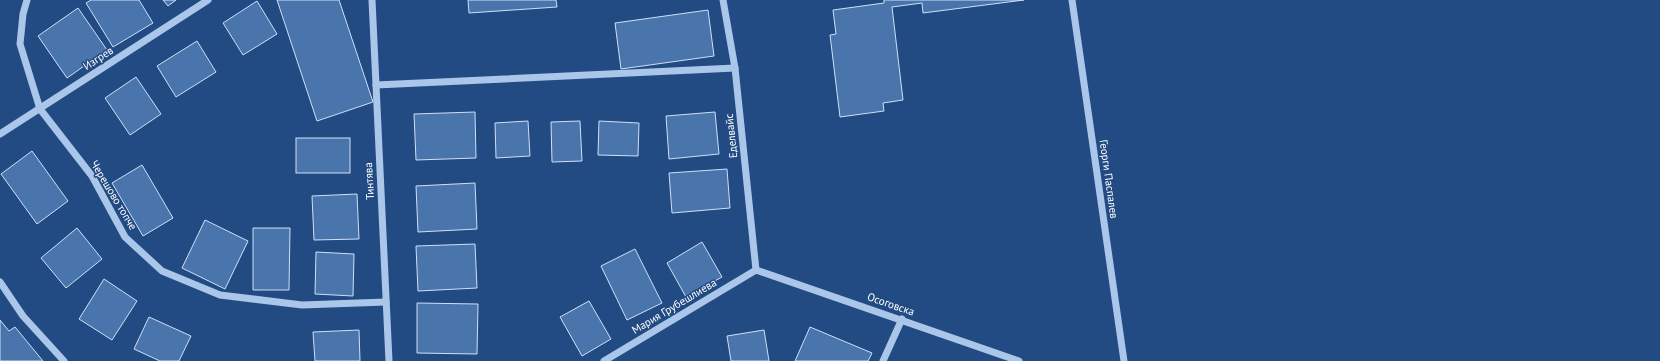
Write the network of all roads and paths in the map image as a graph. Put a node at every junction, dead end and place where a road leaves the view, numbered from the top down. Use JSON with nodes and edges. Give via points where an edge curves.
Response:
{"nodes":[{"id":1,"x":27,"y":0,"type":"edge"},
{"id":2,"x":208,"y":0,"type":"edge"},
{"id":3,"x":372,"y":0,"type":"edge"},
{"id":4,"x":723,"y":0,"type":"edge"},
{"id":5,"x":1072,"y":0,"type":"edge"},
{"id":6,"x":735,"y":68,"type":"junction"},
{"id":7,"x":376,"y":85,"type":"junction"},
{"id":8,"x":40,"y":109,"type":"junction"},
{"id":9,"x":0,"y":134,"type":"edge"},
{"id":10,"x":756,"y":270,"type":"junction"},
{"id":11,"x":0,"y":282,"type":"edge"},
{"id":12,"x":386,"y":302,"type":"junction"},
{"id":13,"x":902,"y":319,"type":"junction"},
{"id":14,"x":64,"y":361,"type":"edge"},
{"id":15,"x":389,"y":361,"type":"edge"},
{"id":16,"x":604,"y":361,"type":"edge"},
{"id":17,"x":883,"y":361,"type":"edge"},
{"id":18,"x":1019,"y":361,"type":"edge"},
{"id":19,"x":1124,"y":361,"type":"edge"}],
"edges":[{"from":1,"to":8,"type":"street","name":"Черешово топче","via":[[20,44]]},
{"from":2,"to":8,"type":"street","name":"Изгрев"},
{"from":3,"to":7,"type":"street","name":"Тинтява"},
{"from":4,"to":6,"type":"street","name":"Еделвайс"},
{"from":5,"to":19,"type":"street","name":"Георги Паспалев"},
{"from":6,"to":7,"type":"street"},
{"from":6,"to":10,"type":"street","name":"Еделвайс"},
{"from":7,"to":12,"type":"street","name":"Тинтява"},
{"from":8,"to":9,"type":"street","name":"Изгрев"},
{"from":8,"to":12,"type":"street","name":"Черешово топче","via":[[92,176],[125,237],[162,271],[220,295],[302,304]]},
{"from":10,"to":13,"type":"street","name":"Осоговска"},
{"from":10,"to":16,"type":"street","name":"Мария Грубешлиева"},
{"from":11,"to":14,"type":"street","via":[[23,316]]},
{"from":12,"to":15,"type":"street","name":"Тинтява"},
{"from":13,"to":17,"type":"street"},
{"from":13,"to":18,"type":"street","name":"Осоговска"}]}
